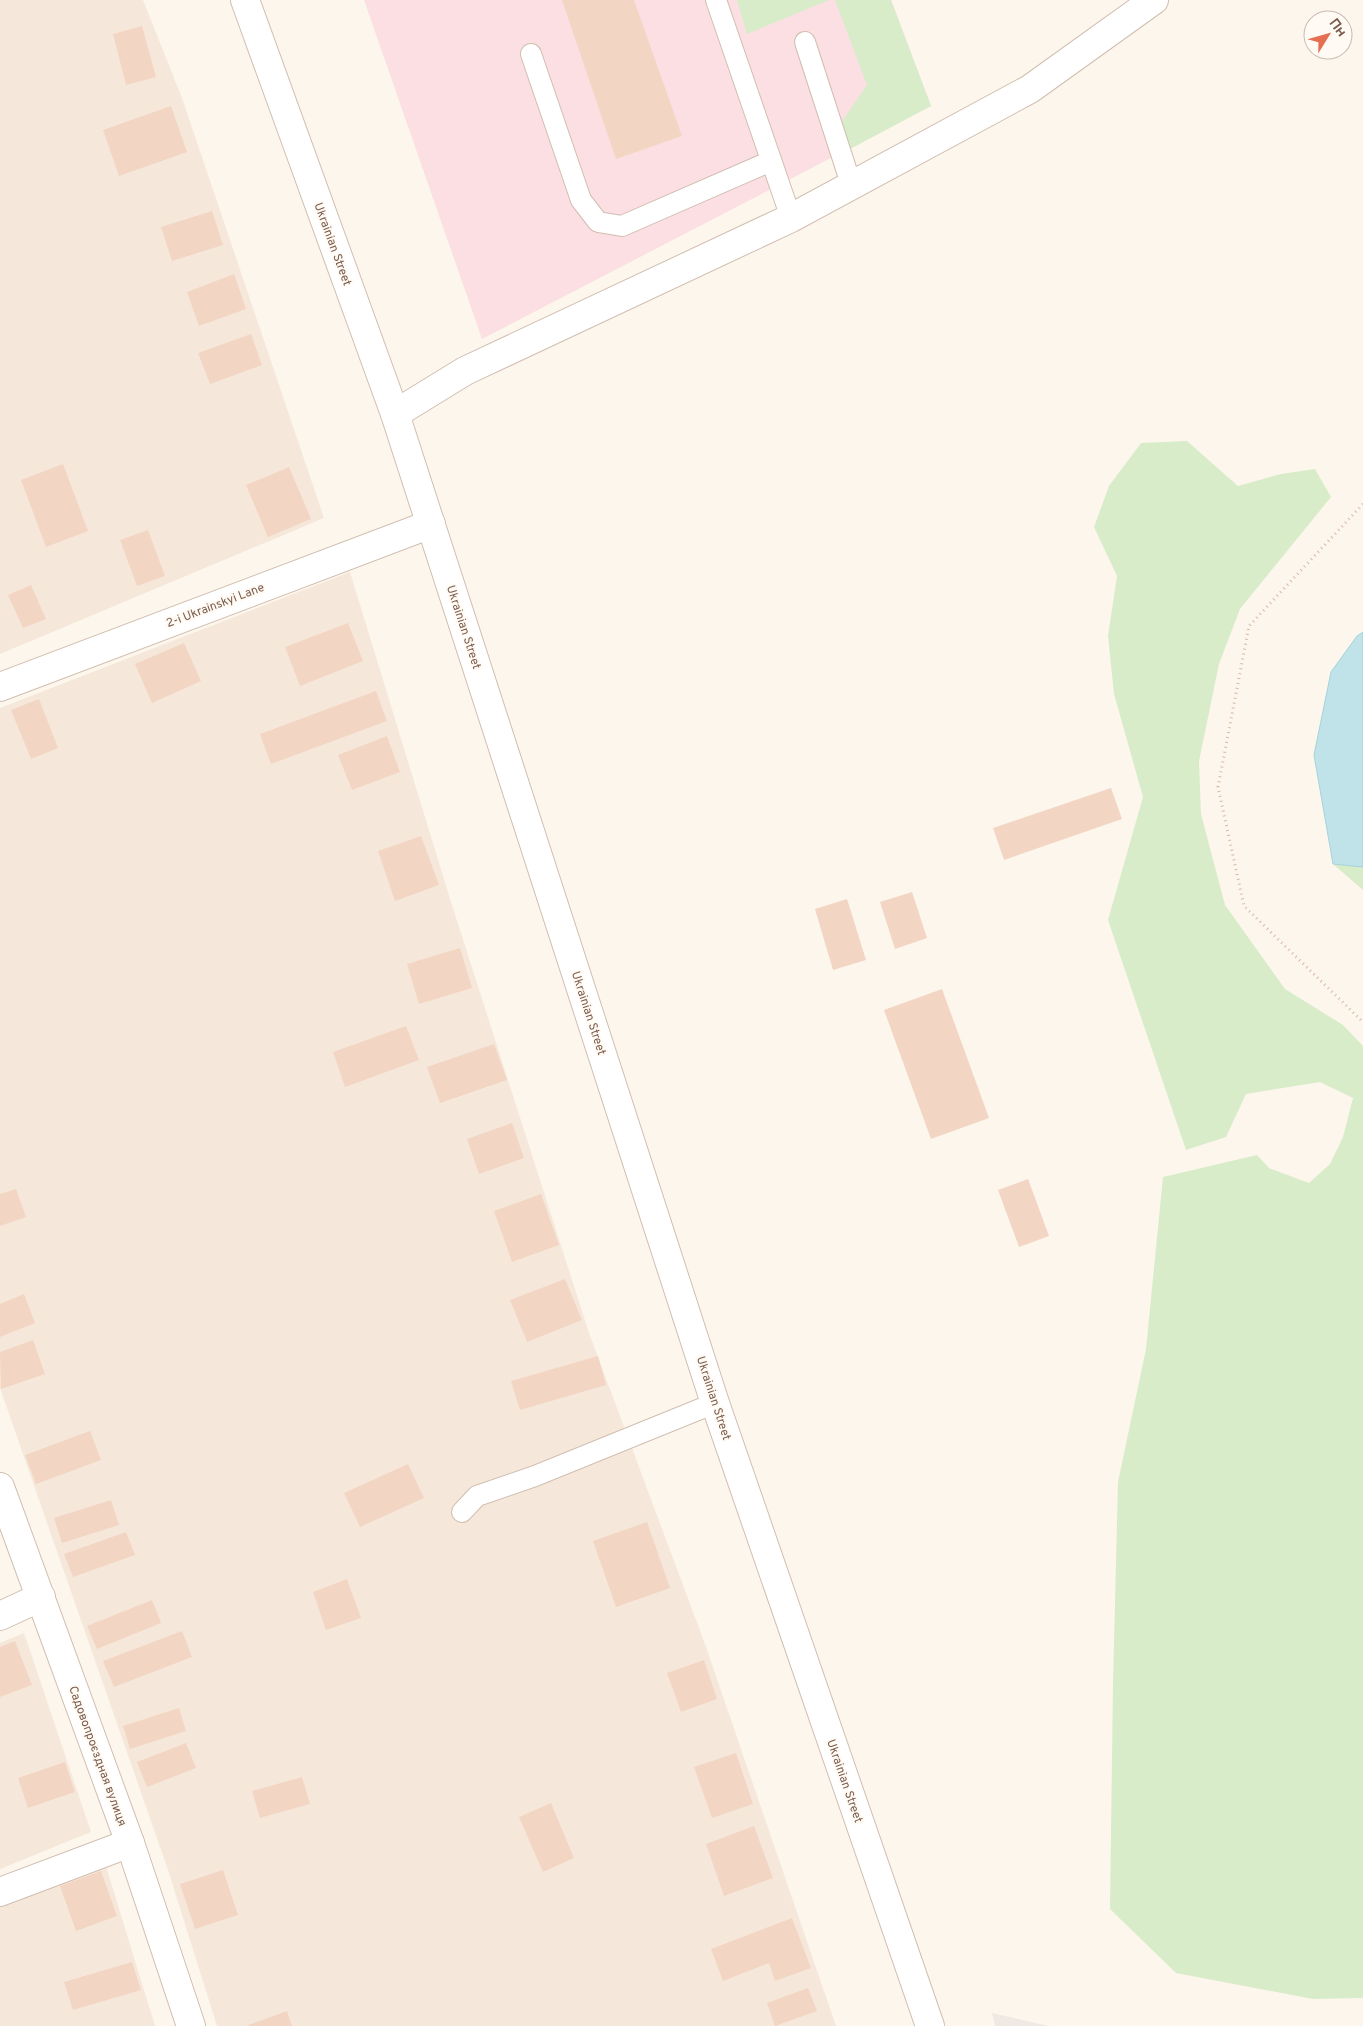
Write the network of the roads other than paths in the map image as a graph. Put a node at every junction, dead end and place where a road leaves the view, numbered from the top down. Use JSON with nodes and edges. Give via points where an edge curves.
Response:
{"nodes":[{"id":1,"x":245,"y":0,"type":"edge"},
{"id":2,"x":716,"y":0,"type":"edge"},
{"id":3,"x":1154,"y":0,"type":"edge"},
{"id":4,"x":805,"y":42,"type":"dead end"},
{"id":5,"x":531,"y":54,"type":"dead end"},
{"id":6,"x":771,"y":161,"type":"junction"},
{"id":7,"x":851,"y":184,"type":"junction"},
{"id":8,"x":790,"y":218,"type":"junction"},
{"id":9,"x":395,"y":414,"type":"junction"},
{"id":10,"x":431,"y":524,"type":"junction"},
{"id":11,"x":0,"y":687,"type":"edge"},
{"id":12,"x":715,"y":1403,"type":"junction"},
{"id":13,"x":0,"y":1487,"type":"edge"},
{"id":14,"x":462,"y":1512,"type":"dead end"},
{"id":15,"x":41,"y":1598,"type":"junction"},
{"id":16,"x":0,"y":1616,"type":"edge"},
{"id":17,"x":130,"y":1843,"type":"junction"},
{"id":18,"x":0,"y":1892,"type":"edge"},
{"id":19,"x":191,"y":2026,"type":"edge"},
{"id":20,"x":930,"y":2026,"type":"edge"}],
"edges":[{"from":1,"to":9,"type":"street","name":"Ukrainian Street"},
{"from":2,"to":6,"type":"lane"},
{"from":3,"to":7,"type":"street","via":[[1030,89]]},
{"from":4,"to":7,"type":"lane"},
{"from":5,"to":6,"type":"lane","via":[[581,200],[598,222],[622,226]]},
{"from":6,"to":8,"type":"lane"},
{"from":7,"to":8,"type":"street"},
{"from":8,"to":9,"type":"street","via":[[465,371]]},
{"from":9,"to":10,"type":"street","name":"Ukrainian Street"},
{"from":10,"to":11,"type":"street","name":"2-i Ukrainskyi Lane"},
{"from":10,"to":12,"type":"street","name":"Ukrainian Street"},
{"from":12,"to":14,"type":"lane","via":[[477,1496]]},
{"from":12,"to":20,"type":"street","name":"Ukrainian Street"},
{"from":13,"to":15,"type":"street","name":"Садовопроєздная вулиця"},
{"from":15,"to":16,"type":"street"},
{"from":15,"to":17,"type":"street","name":"Садовопроєздная вулиця"},
{"from":17,"to":18,"type":"street"},
{"from":17,"to":19,"type":"street","name":"Садовопроєздная вулиця"}]}
